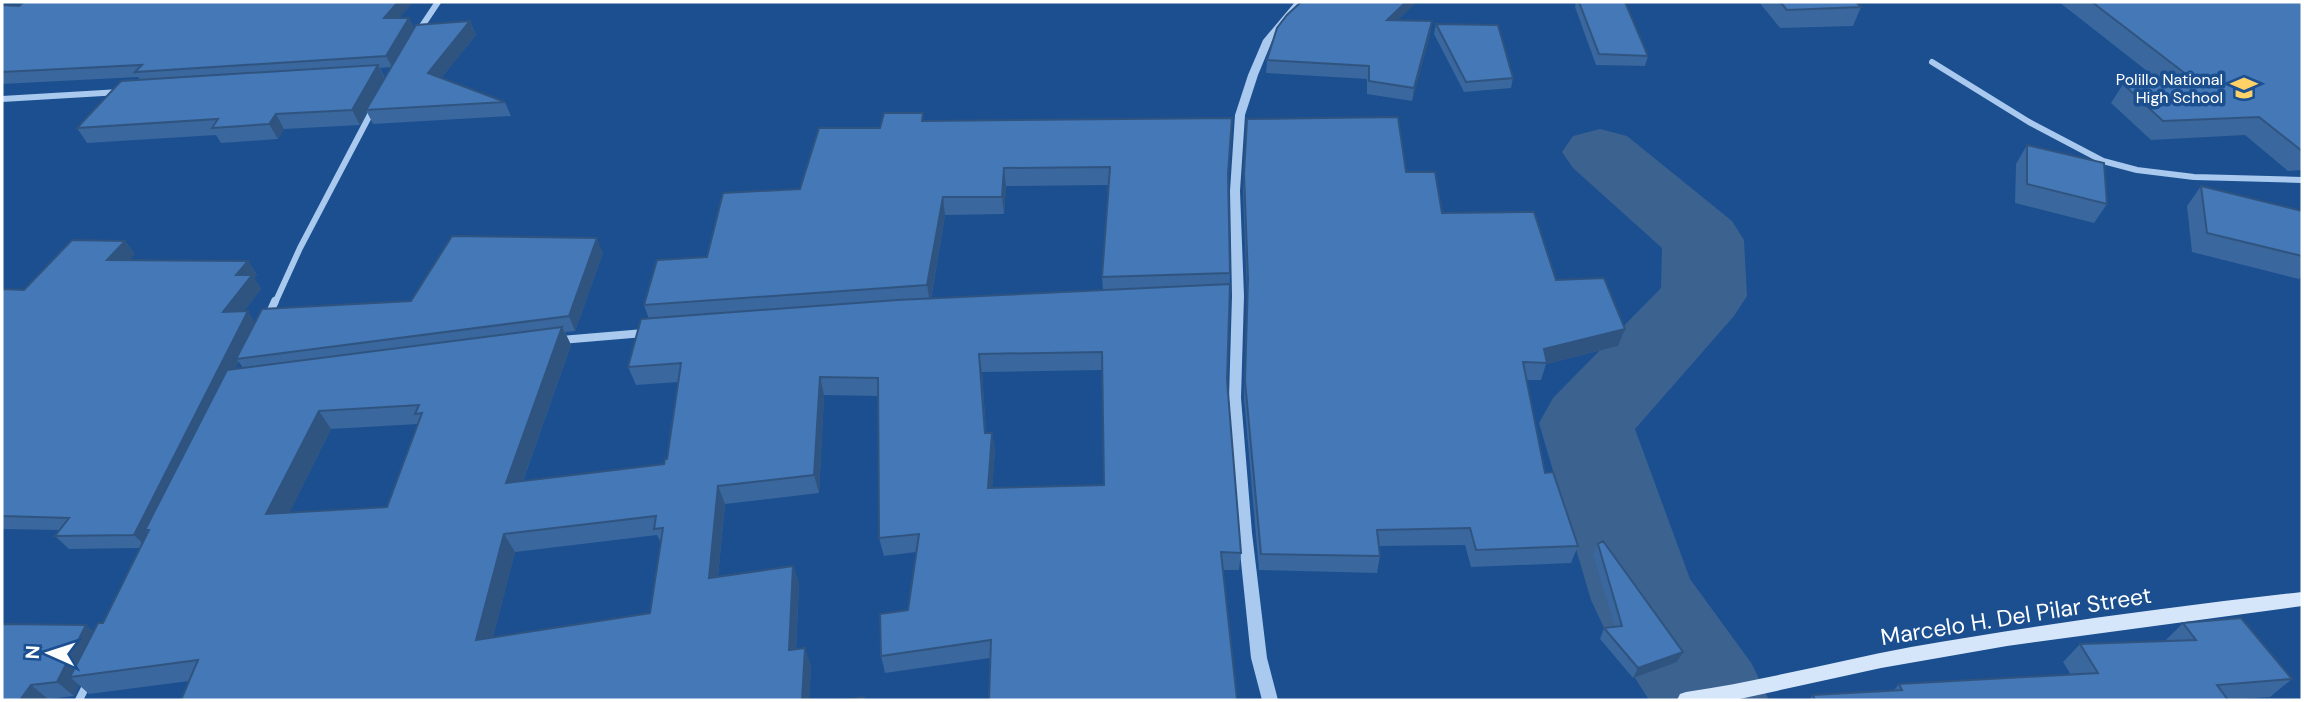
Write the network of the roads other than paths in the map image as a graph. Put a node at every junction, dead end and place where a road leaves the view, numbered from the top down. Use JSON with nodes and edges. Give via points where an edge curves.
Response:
{"nodes":[{"id":1,"x":438,"y":2,"type":"edge"},
{"id":2,"x":1300,"y":2,"type":"edge"},
{"id":3,"x":414,"y":39,"type":"edge"},
{"id":4,"x":1932,"y":62,"type":"dead end"},
{"id":5,"x":134,"y":91,"type":"edge"},
{"id":6,"x":380,"y":98,"type":"edge"},
{"id":7,"x":2,"y":99,"type":"edge"},
{"id":8,"x":2302,"y":180,"type":"edge"},
{"id":9,"x":266,"y":321,"type":"edge"},
{"id":10,"x":653,"y":332,"type":"edge"},
{"id":11,"x":555,"y":341,"type":"edge"},
{"id":12,"x":2302,"y":599,"type":"edge"},
{"id":13,"x":91,"y":676,"type":"edge"},
{"id":14,"x":79,"y":700,"type":"edge"},
{"id":15,"x":1270,"y":700,"type":"edge"},
{"id":16,"x":1686,"y":700,"type":"edge"}],
"edges":[{"from":1,"to":3,"type":"street"},
{"from":2,"to":15,"type":"street","via":[[1268,40],[1240,116],[1235,191],[1235,398],[1259,658]]},
{"from":4,"to":8,"type":"street","via":[[2103,161],[2194,177]]},
{"from":5,"to":7,"type":"street"},
{"from":6,"to":9,"type":"street"},
{"from":10,"to":11,"type":"street"},
{"from":12,"to":16,"type":"main road","name":"Marcelo H. Del Pilar Street","via":[[2125,619],[1906,655],[1739,694]]},
{"from":13,"to":14,"type":"street"}]}
